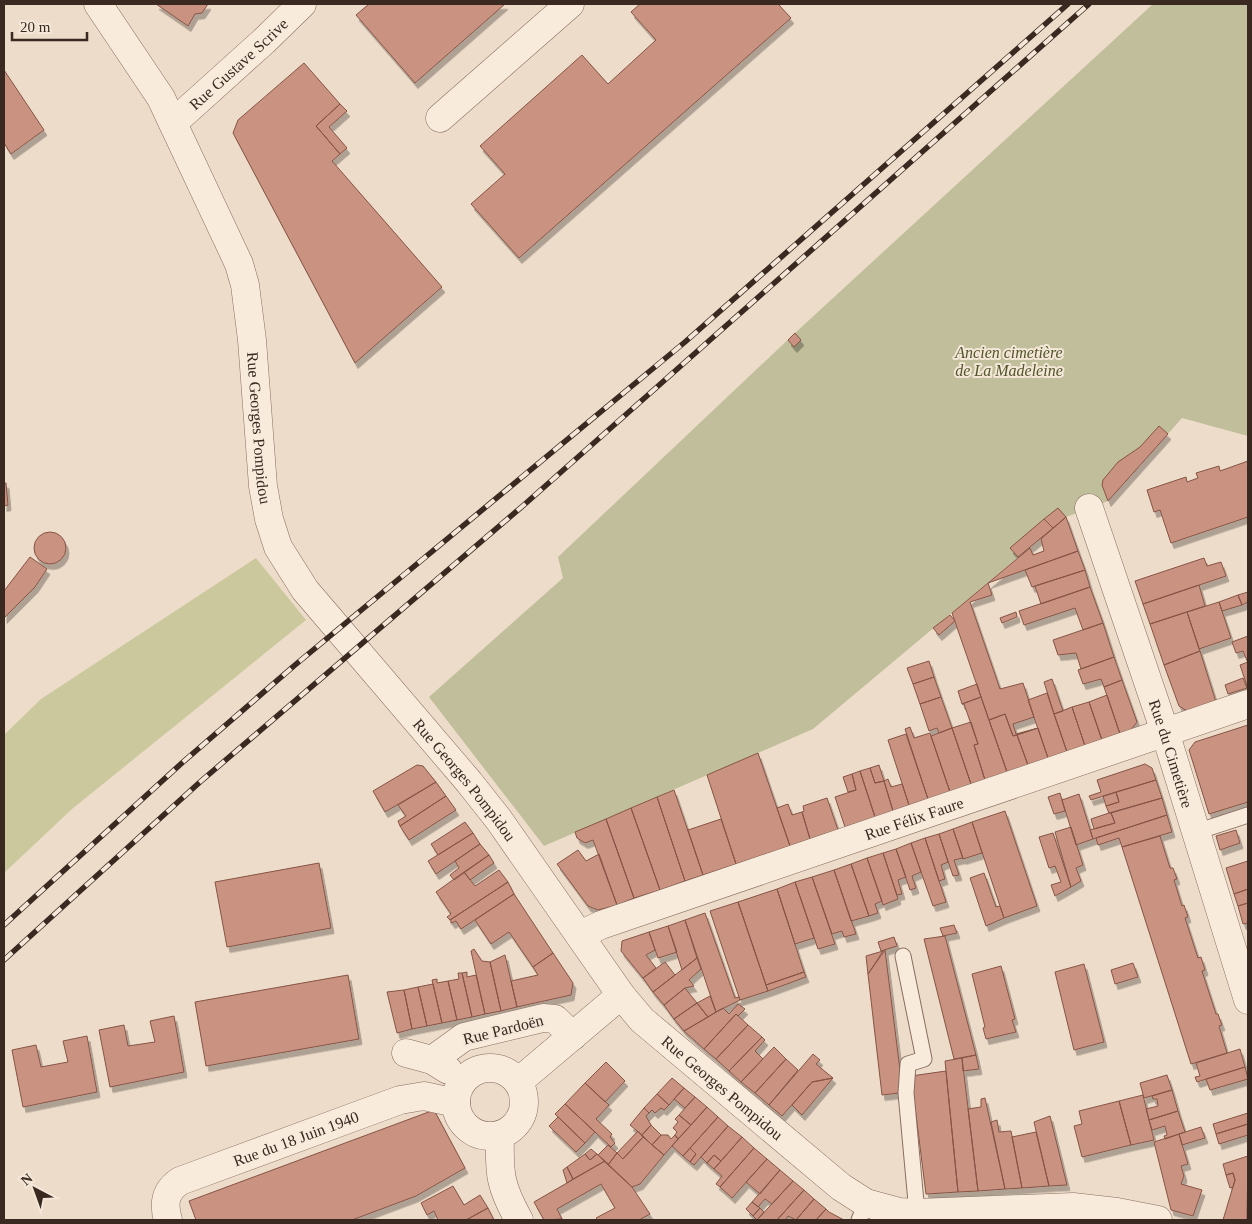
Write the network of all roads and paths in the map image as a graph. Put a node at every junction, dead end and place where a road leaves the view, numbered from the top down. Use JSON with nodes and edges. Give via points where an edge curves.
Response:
{"nodes":[{"id":1,"x":98,"y":4,"type":"edge"},
{"id":2,"x":278,"y":4,"type":"edge"},
{"id":3,"x":302,"y":4,"type":"edge"},
{"id":4,"x":570,"y":4,"type":"edge"},
{"id":5,"x":169,"y":114,"type":"junction"},
{"id":6,"x":440,"y":118,"type":"dead end"},
{"id":7,"x":1088,"y":508,"type":"dead end"},
{"id":8,"x":1248,"y":704,"type":"edge"},
{"id":9,"x":1165,"y":732,"type":"junction"},
{"id":10,"x":1248,"y":815,"type":"edge"},
{"id":11,"x":1196,"y":832,"type":"junction"},
{"id":12,"x":580,"y":935,"type":"junction"},
{"id":13,"x":904,"y":956,"type":"dead end"},
{"id":14,"x":621,"y":995,"type":"junction"},
{"id":15,"x":1248,"y":1000,"type":"edge"},
{"id":16,"x":573,"y":1036,"type":"junction"},
{"id":17,"x":406,"y":1053,"type":"dead end"},
{"id":18,"x":432,"y":1060,"type":"junction"},
{"id":19,"x":518,"y":1082,"type":"junction"},
{"id":20,"x":459,"y":1092,"type":"junction"},
{"id":21,"x":500,"y":1136,"type":"junction"},
{"id":22,"x":862,"y":1212,"type":"edge"},
{"id":23,"x":925,"y":1216,"type":"edge"},
{"id":24,"x":168,"y":1220,"type":"edge"},
{"id":25,"x":519,"y":1220,"type":"edge"},
{"id":26,"x":1158,"y":1220,"type":"edge"}],
"edges":[{"from":1,"to":5,"type":"street","name":"Rue Georges Pompidou"},
{"from":2,"to":5,"type":"street","name":"Rue Gustave Scrive"},
{"from":3,"to":5,"type":"street","name":"Rue Gustave Scrive","via":[[264,41]]},
{"from":4,"to":6,"type":"street"},
{"from":5,"to":12,"type":"street","name":"Rue Georges Pompidou","via":[[234,248],[245,285],[263,486],[278,547],[305,590],[469,782]]},
{"from":7,"to":9,"type":"street","name":"Rue du Cimetière"},
{"from":8,"to":9,"type":"street","name":"Rue Félix Faure"},
{"from":9,"to":11,"type":"street","name":"Rue du Cimetière"},
{"from":9,"to":12,"type":"street","name":"Rue Félix Faure"},
{"from":10,"to":11,"type":"lane"},
{"from":11,"to":15,"type":"street","name":"Rue du Cimetière"},
{"from":12,"to":14,"type":"street","name":"Rue Georges Pompidou"},
{"from":13,"to":23,"type":"lane","via":[[924,1059],[908,1064],[906,1093]]},
{"from":14,"to":16,"type":"street","name":"Rue Pardoën"},
{"from":14,"to":22,"type":"street","name":"Rue Georges Pompidou","via":[[658,1036],[695,1062],[834,1182]]},
{"from":16,"to":18,"type":"street","name":"Rue Pardoën","via":[[555,1019],[543,1018],[464,1037]]},
{"from":16,"to":19,"type":"street","name":"Rue Pardoën"},
{"from":17,"to":18,"type":"street"},
{"from":18,"to":20,"type":"street"},
{"from":19,"to":20,"type":"street","via":[[503,1070],[490,1068],[472,1073]]},
{"from":19,"to":21,"type":"street","via":[[524,1098],[523,1114],[514,1127]]},
{"from":20,"to":21,"type":"street","via":[[460,1119],[472,1132],[482,1136]]},
{"from":20,"to":24,"type":"street","name":"Rue du 18 Juin 1940","via":[[400,1100],[180,1181],[171,1188],[164,1203]]},
{"from":21,"to":25,"type":"street","via":[[500,1178]]},
{"from":22,"to":23,"type":"street","name":"Rue Georges Pompidou"},
{"from":23,"to":26,"type":"street","name":"Rue Georges Pompidou","via":[[1013,1208],[1073,1207]]}]}
